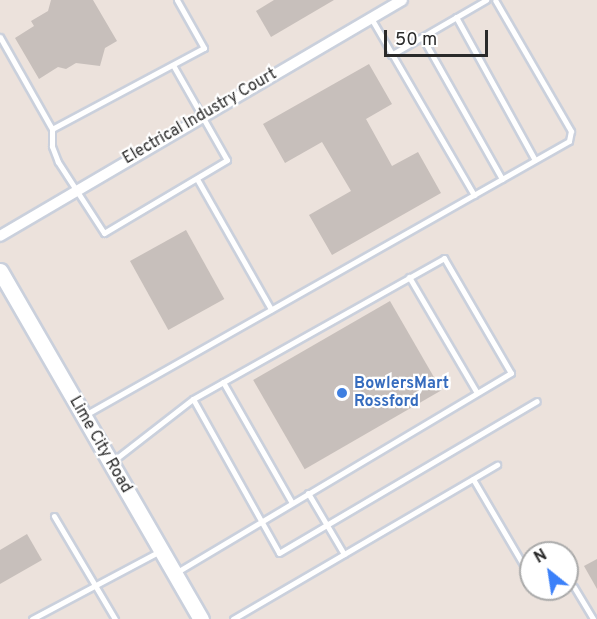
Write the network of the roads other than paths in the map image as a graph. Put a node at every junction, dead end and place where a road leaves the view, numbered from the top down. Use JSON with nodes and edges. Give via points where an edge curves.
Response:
{"nodes":[{"id":1,"x":177,"y":0,"type":"edge"},
{"id":2,"x":402,"y":0,"type":"edge"},
{"id":3,"x":486,"y":0,"type":"edge"},
{"id":4,"x":495,"y":0,"type":"edge"},
{"id":5,"x":456,"y":17,"type":"junction"},
{"id":6,"x":371,"y":18,"type":"junction"},
{"id":7,"x":0,"y":37,"type":"edge"},
{"id":8,"x":422,"y":37,"type":"junction"},
{"id":9,"x":391,"y":55,"type":"junction"},
{"id":10,"x":173,"y":65,"type":"junction"},
{"id":11,"x":202,"y":115,"type":"junction"},
{"id":12,"x":52,"y":129,"type":"junction"},
{"id":13,"x":535,"y":160,"type":"junction"},
{"id":14,"x":197,"y":179,"type":"junction"},
{"id":15,"x":502,"y":179,"type":"junction"},
{"id":16,"x":75,"y":189,"type":"junction"},
{"id":17,"x":474,"y":195,"type":"junction"},
{"id":18,"x":0,"y":236,"type":"edge"},
{"id":19,"x":1,"y":274,"type":"edge"},
{"id":20,"x":409,"y":277,"type":"junction"},
{"id":21,"x":271,"y":309,"type":"junction"},
{"id":22,"x":223,"y":382,"type":"junction"},
{"id":23,"x":477,"y":393,"type":"junction"},
{"id":24,"x":193,"y":399,"type":"junction"},
{"id":25,"x":537,"y":401,"type":"dead end"},
{"id":26,"x":84,"y":416,"type":"junction"},
{"id":27,"x":111,"y":462,"type":"junction"},
{"id":28,"x":497,"y":465,"type":"dead end"},
{"id":29,"x":473,"y":479,"type":"junction"},
{"id":30,"x":308,"y":493,"type":"junction"},
{"id":31,"x":292,"y":503,"type":"junction"},
{"id":32,"x":54,"y":516,"type":"dead end"},
{"id":33,"x":260,"y":522,"type":"junction"},
{"id":34,"x":327,"y":525,"type":"junction"},
{"id":35,"x":161,"y":550,"type":"junction"},
{"id":36,"x":344,"y":554,"type":"junction"},
{"id":37,"x":519,"y":558,"type":"edge"},
{"id":38,"x":175,"y":574,"type":"junction"},
{"id":39,"x":94,"y":584,"type":"junction"},
{"id":40,"x":579,"y":595,"type":"edge"},
{"id":41,"x":32,"y":619,"type":"edge"},
{"id":42,"x":115,"y":619,"type":"edge"},
{"id":43,"x":201,"y":619,"type":"edge"},
{"id":44,"x":233,"y":619,"type":"edge"},
{"id":45,"x":593,"y":619,"type":"edge"}],
"edges":[{"from":1,"to":10,"type":"lane","via":[[204,48]]},
{"from":2,"to":6,"type":"street","name":"Electrical Industry Court"},
{"from":3,"to":5,"type":"lane"},
{"from":4,"to":13,"type":"lane","via":[[571,131],[569,141]]},
{"from":5,"to":8,"type":"lane"},
{"from":5,"to":13,"type":"lane"},
{"from":6,"to":9,"type":"lane"},
{"from":6,"to":11,"type":"street","name":"Electrical Industry Court"},
{"from":7,"to":12,"type":"lane"},
{"from":8,"to":9,"type":"lane"},
{"from":8,"to":15,"type":"lane"},
{"from":9,"to":17,"type":"lane"},
{"from":10,"to":11,"type":"lane"},
{"from":10,"to":12,"type":"lane"},
{"from":11,"to":14,"type":"lane","via":[[226,160]]},
{"from":11,"to":16,"type":"street","name":"Electrical Industry Court"},
{"from":12,"to":16,"type":"lane","via":[[52,146]]},
{"from":13,"to":15,"type":"lane"},
{"from":14,"to":16,"type":"lane","via":[[104,233]]},
{"from":14,"to":21,"type":"lane"},
{"from":15,"to":17,"type":"lane"},
{"from":16,"to":18,"type":"street","name":"Electrical Industry Court"},
{"from":17,"to":21,"type":"lane"},
{"from":19,"to":26,"type":"street","name":"Lime City Road"},
{"from":20,"to":22,"type":"lane"},
{"from":20,"to":23,"type":"lane"},
{"from":20,"to":23,"type":"lane","via":[[444,258],[461,286],[511,373]]},
{"from":21,"to":26,"type":"lane"},
{"from":22,"to":24,"type":"lane"},
{"from":22,"to":31,"type":"lane"},
{"from":23,"to":30,"type":"lane"},
{"from":24,"to":27,"type":"lane"},
{"from":24,"to":33,"type":"lane"},
{"from":25,"to":34,"type":"lane"},
{"from":26,"to":27,"type":"street","name":"Lime City Road"},
{"from":27,"to":35,"type":"street","name":"Lime City Road"},
{"from":28,"to":29,"type":"lane"},
{"from":29,"to":36,"type":"lane"},
{"from":29,"to":37,"type":"lane"},
{"from":30,"to":31,"type":"lane"},
{"from":30,"to":34,"type":"lane"},
{"from":31,"to":33,"type":"lane"},
{"from":32,"to":39,"type":"lane"},
{"from":33,"to":34,"type":"lane","via":[[279,553]]},
{"from":33,"to":38,"type":"lane"},
{"from":34,"to":36,"type":"lane"},
{"from":35,"to":38,"type":"street","name":"Lime City Road"},
{"from":35,"to":39,"type":"lane"},
{"from":36,"to":44,"type":"lane"},
{"from":38,"to":43,"type":"street","name":"Lime City Road"},
{"from":39,"to":41,"type":"lane"},
{"from":39,"to":42,"type":"lane"},
{"from":40,"to":45,"type":"lane"}]}
